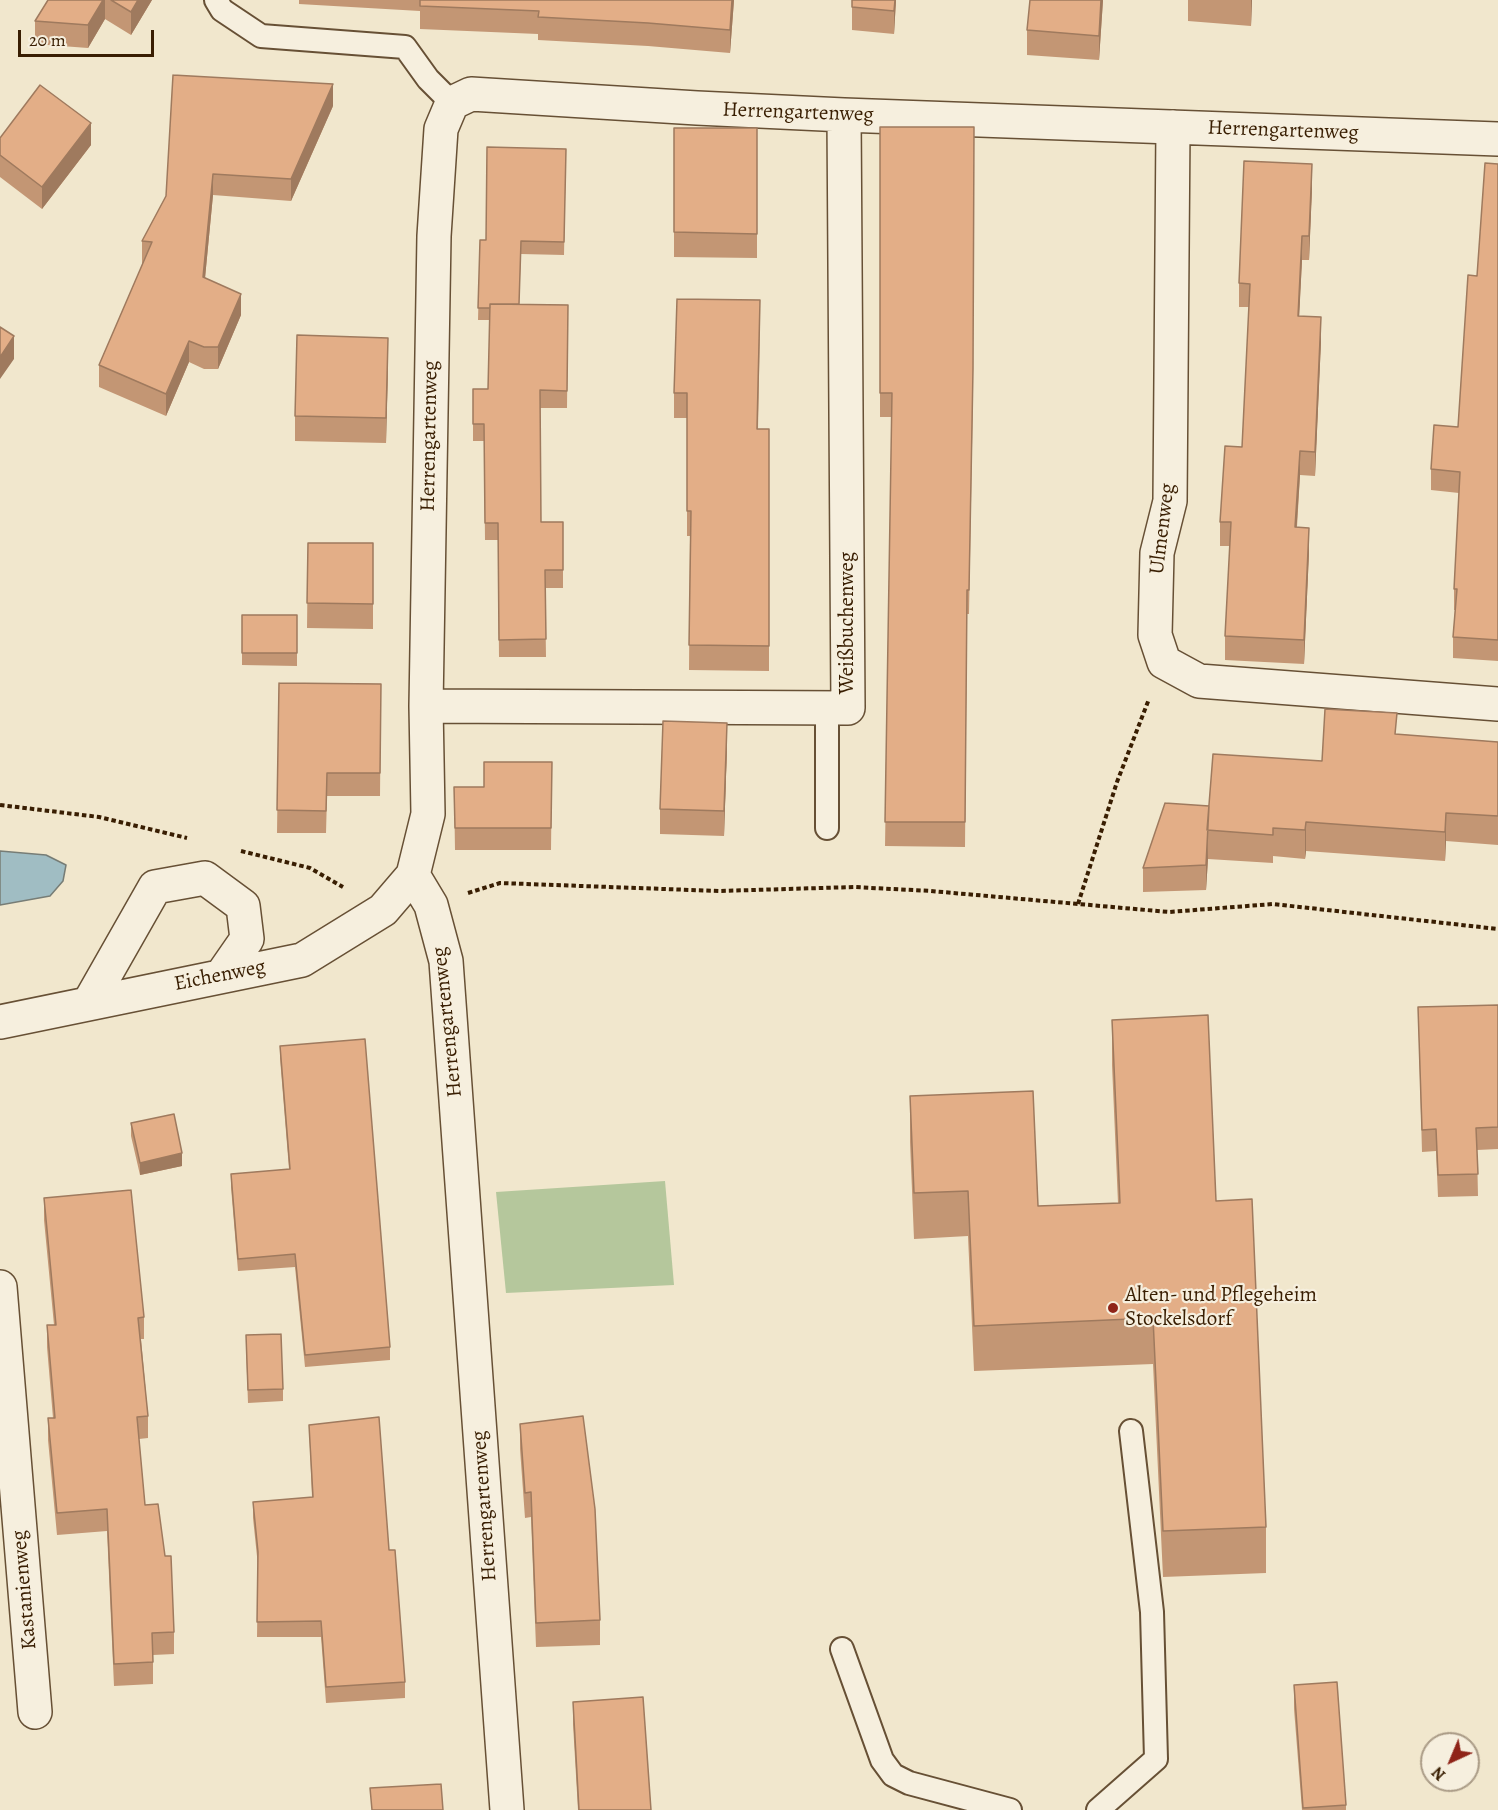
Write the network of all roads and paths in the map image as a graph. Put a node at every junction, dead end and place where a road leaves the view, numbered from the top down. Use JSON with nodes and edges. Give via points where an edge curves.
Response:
{"nodes":[{"id":1,"x":216,"y":0,"type":"edge"},
{"id":2,"x":452,"y":103,"type":"junction"},
{"id":3,"x":844,"y":115,"type":"junction"},
{"id":4,"x":1173,"y":127,"type":"junction"},
{"id":5,"x":1498,"y":139,"type":"edge"},
{"id":6,"x":1164,"y":662,"type":"junction"},
{"id":7,"x":1498,"y":704,"type":"edge"},
{"id":8,"x":426,"y":706,"type":"junction"},
{"id":9,"x":827,"y":708,"type":"junction"},
{"id":10,"x":827,"y":828,"type":"dead end"},
{"id":11,"x":413,"y":875,"type":"junction"},
{"id":12,"x":1078,"y":904,"type":"junction"},
{"id":13,"x":431,"y":905,"type":"junction"},
{"id":14,"x":1498,"y":929,"type":"edge"},
{"id":15,"x":222,"y":975,"type":"junction"},
{"id":16,"x":89,"y":1003,"type":"junction"},
{"id":17,"x":0,"y":1022,"type":"edge"},
{"id":18,"x":0,"y":1287,"type":"edge"},
{"id":19,"x":1131,"y":1431,"type":"dead end"},
{"id":20,"x":842,"y":1649,"type":"dead end"},
{"id":21,"x":34,"y":1712,"type":"dead end"},
{"id":22,"x":507,"y":1810,"type":"edge"},
{"id":23,"x":1010,"y":1810,"type":"edge"},
{"id":24,"x":1098,"y":1810,"type":"edge"}],
"edges":[{"from":1,"to":2,"type":"lane","via":[[222,10],[261,36],[405,47],[428,80]]},
{"from":2,"to":3,"type":"street","name":"Herrengartenweg","via":[[471,94]]},
{"from":2,"to":8,"type":"street","name":"Herrengartenweg","via":[[441,129],[434,236]]},
{"from":3,"to":4,"type":"street","name":"Herrengartenweg"},
{"from":3,"to":9,"type":"street","name":"Weißbuchenweg","via":[[848,708]]},
{"from":4,"to":5,"type":"street","name":"Herrengartenweg"},
{"from":4,"to":6,"type":"street","name":"Ulmenweg","via":[[1170,501],[1157,554],[1155,623]]},
{"from":6,"to":7,"type":"street","via":[[1199,681]]},
{"from":6,"to":12,"type":"path","via":[[1117,782]]},
{"from":8,"to":9,"type":"street","name":"Weißbuchenweg"},
{"from":8,"to":11,"type":"street","name":"Herrengartenweg","via":[[428,814]]},
{"from":9,"to":10,"type":"lane"},
{"from":11,"to":13,"type":"street","name":"Herrengartenweg"},
{"from":11,"to":15,"type":"street","name":"Eichenweg","via":[[383,910],[302,960]]},
{"from":12,"to":13,"type":"path","via":[[854,887],[720,891],[500,883]]},
{"from":12,"to":14,"type":"path","via":[[1169,912],[1274,904]]},
{"from":13,"to":22,"type":"street","name":"Herrengartenweg","via":[[446,961]]},
{"from":15,"to":16,"type":"street","name":"Eichenweg"},
{"from":15,"to":16,"type":"street","via":[[247,939],[243,906],[205,878],[155,887]]},
{"from":16,"to":17,"type":"street","name":"Eichenweg"},
{"from":18,"to":21,"type":"street","name":"Kastanienweg"},
{"from":19,"to":24,"type":"lane","via":[[1152,1612],[1156,1759]]},
{"from":20,"to":23,"type":"lane","via":[[882,1760],[893,1775],[909,1783]]}]}
